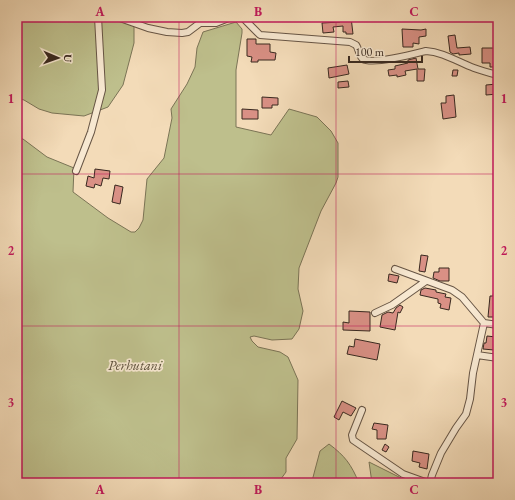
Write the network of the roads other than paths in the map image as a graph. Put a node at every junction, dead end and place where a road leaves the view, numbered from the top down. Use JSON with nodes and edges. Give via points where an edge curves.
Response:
{"nodes":[{"id":1,"x":98,"y":17,"type":"edge"},
{"id":2,"x":116,"y":17,"type":"edge"},
{"id":3,"x":231,"y":17,"type":"edge"},
{"id":4,"x":242,"y":17,"type":"edge"},
{"id":5,"x":498,"y":75,"type":"edge"},
{"id":6,"x":76,"y":172,"type":"dead end"},
{"id":7,"x":395,"y":269,"type":"dead end"},
{"id":8,"x":426,"y":281,"type":"junction"},
{"id":9,"x":375,"y":313,"type":"dead end"},
{"id":10,"x":484,"y":322,"type":"junction"},
{"id":11,"x":498,"y":325,"type":"edge"},
{"id":12,"x":477,"y":355,"type":"junction"},
{"id":13,"x":498,"y":358,"type":"edge"},
{"id":14,"x":362,"y":410,"type":"dead end"},
{"id":15,"x":429,"y":483,"type":"edge"}],
"edges":[{"from":1,"to":6,"type":"street","via":[[102,90],[91,132]]},
{"from":2,"to":3,"type":"street","via":[[157,30],[182,33],[188,32],[200,23],[216,23]]},
{"from":4,"to":5,"type":"street","via":[[260,35],[350,42],[356,45],[361,57],[366,60],[432,51]]},
{"from":7,"to":8,"type":"street"},
{"from":8,"to":9,"type":"street","via":[[392,305]]},
{"from":8,"to":10,"type":"street","via":[[457,293]]},
{"from":10,"to":11,"type":"street"},
{"from":10,"to":12,"type":"street"},
{"from":12,"to":13,"type":"street"},
{"from":12,"to":15,"type":"street","via":[[466,414],[441,453]]},
{"from":14,"to":15,"type":"street","via":[[352,434],[353,440],[403,474]]}]}
